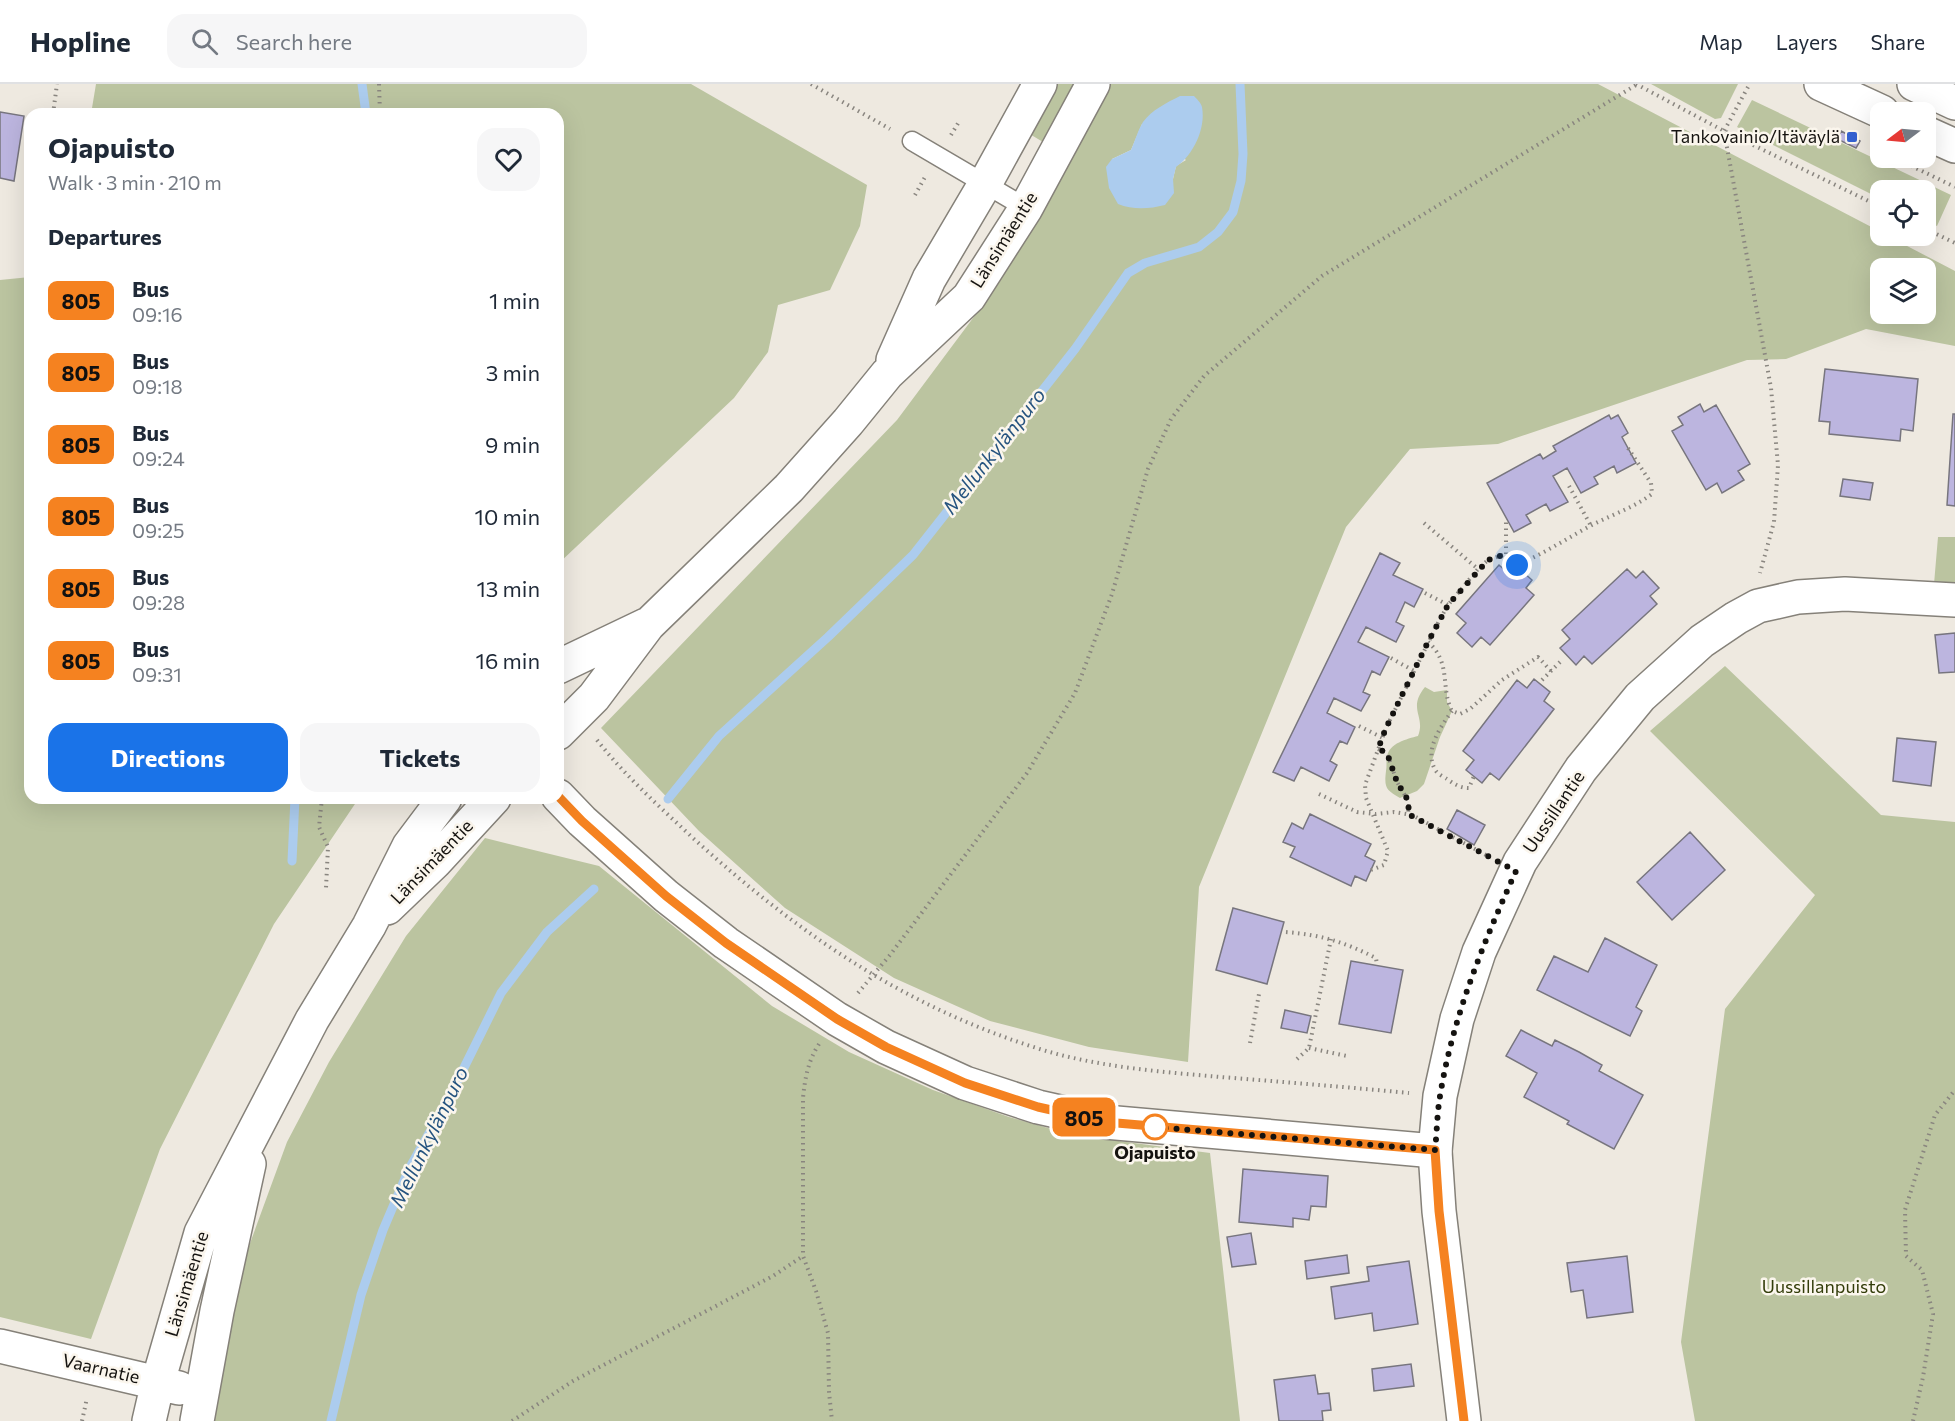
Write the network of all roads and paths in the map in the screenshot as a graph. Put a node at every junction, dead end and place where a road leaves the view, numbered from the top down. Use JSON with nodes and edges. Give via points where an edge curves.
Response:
{"nodes":[{"id":1,"x":57,"y":84,"type":"edge"},
{"id":2,"x":379,"y":84,"type":"edge"},
{"id":3,"x":811,"y":84,"type":"edge"},
{"id":4,"x":1040,"y":84,"type":"edge"},
{"id":5,"x":1093,"y":84,"type":"edge"},
{"id":6,"x":1636,"y":84,"type":"edge"},
{"id":7,"x":1821,"y":84,"type":"edge"},
{"id":8,"x":1914,"y":84,"type":"edge"},
{"id":9,"x":1748,"y":87,"type":"dead end"},
{"id":10,"x":1955,"y":103,"type":"edge"},
{"id":11,"x":1870,"y":106,"type":"edge"},
{"id":12,"x":54,"y":108,"type":"edge"},
{"id":13,"x":380,"y":108,"type":"edge"},
{"id":14,"x":1724,"y":131,"type":"junction"},
{"id":15,"x":1936,"y":137,"type":"edge"},
{"id":16,"x":912,"y":141,"type":"joint"},
{"id":17,"x":1955,"y":146,"type":"edge"},
{"id":18,"x":1916,"y":168,"type":"edge"},
{"id":19,"x":985,"y":184,"type":"junction"},
{"id":20,"x":1955,"y":187,"type":"edge"},
{"id":21,"x":1870,"y":202,"type":"edge"},
{"id":22,"x":1026,"y":208,"type":"junction"},
{"id":23,"x":1936,"y":234,"type":"edge"},
{"id":24,"x":1955,"y":243,"type":"edge"},
{"id":25,"x":887,"y":374,"type":"junction"},
{"id":26,"x":1628,"y":448,"type":"dead end"},
{"id":27,"x":1569,"y":486,"type":"dead end"},
{"id":28,"x":1506,"y":518,"type":"dead end"},
{"id":29,"x":1424,"y":524,"type":"dead end"},
{"id":30,"x":1591,"y":526,"type":"junction"},
{"id":31,"x":1768,"y":546,"type":"dead end"},
{"id":32,"x":1506,"y":554,"type":"junction"},
{"id":33,"x":1517,"y":565,"type":"junction"},
{"id":34,"x":1478,"y":569,"type":"junction"},
{"id":35,"x":1524,"y":573,"type":"dead end"},
{"id":36,"x":1425,"y":593,"type":"dead end"},
{"id":37,"x":1955,"y":600,"type":"edge"},
{"id":38,"x":1448,"y":605,"type":"junction"},
{"id":39,"x":648,"y":624,"type":"junction"},
{"id":40,"x":1428,"y":642,"type":"junction"},
{"id":41,"x":1391,"y":658,"type":"dead end"},
{"id":42,"x":1561,"y":661,"type":"dead end"},
{"id":43,"x":564,"y":664,"type":"edge"},
{"id":44,"x":1414,"y":671,"type":"junction"},
{"id":45,"x":1551,"y":671,"type":"junction"},
{"id":46,"x":1542,"y":680,"type":"dead end"},
{"id":47,"x":1452,"y":711,"type":"junction"},
{"id":48,"x":1359,"y":726,"type":"dead end"},
{"id":49,"x":564,"y":727,"type":"edge"},
{"id":50,"x":593,"y":735,"type":"dead end"},
{"id":51,"x":1383,"y":738,"type":"junction"},
{"id":52,"x":1378,"y":749,"type":"junction"},
{"id":53,"x":1474,"y":776,"type":"dead end"},
{"id":54,"x":1319,"y":794,"type":"dead end"},
{"id":55,"x":564,"y":802,"type":"edge"},
{"id":56,"x":321,"y":804,"type":"edge"},
{"id":57,"x":440,"y":804,"type":"edge"},
{"id":58,"x":488,"y":804,"type":"edge"},
{"id":59,"x":1372,"y":814,"type":"junction"},
{"id":60,"x":1408,"y":814,"type":"junction"},
{"id":61,"x":1371,"y":870,"type":"dead end"},
{"id":62,"x":1516,"y":871,"type":"junction"},
{"id":63,"x":327,"y":888,"type":"dead end"},
{"id":64,"x":369,"y":926,"type":"junction"},
{"id":65,"x":1286,"y":932,"type":"dead end"},
{"id":66,"x":1331,"y":939,"type":"junction"},
{"id":67,"x":1377,"y":965,"type":"dead end"},
{"id":68,"x":873,"y":975,"type":"junction"},
{"id":69,"x":1259,"y":994,"type":"dead end"},
{"id":70,"x":1250,"y":1043,"type":"dead end"},
{"id":71,"x":1309,"y":1048,"type":"junction"},
{"id":72,"x":811,"y":1056,"type":"dead end"},
{"id":73,"x":1347,"y":1056,"type":"dead end"},
{"id":74,"x":1297,"y":1059,"type":"dead end"},
{"id":75,"x":1955,"y":1090,"type":"edge"},
{"id":76,"x":1417,"y":1094,"type":"dead end"},
{"id":77,"x":258,"y":1122,"type":"junction"},
{"id":78,"x":1435,"y":1150,"type":"junction"},
{"id":79,"x":803,"y":1256,"type":"junction"},
{"id":80,"x":0,"y":1346,"type":"edge"},
{"id":81,"x":158,"y":1382,"type":"junction"},
{"id":82,"x":199,"y":1407,"type":"edge"},
{"id":83,"x":149,"y":1421,"type":"edge"},
{"id":84,"x":512,"y":1421,"type":"edge"},
{"id":85,"x":832,"y":1421,"type":"edge"},
{"id":86,"x":1464,"y":1421,"type":"edge"},
{"id":87,"x":1913,"y":1421,"type":"edge"}],
"edges":[{"from":1,"to":12,"type":"path"},
{"from":2,"to":13,"type":"path"},
{"from":3,"to":16,"type":"path"},
{"from":4,"to":19,"type":"main road","name":"Länsimäentie"},
{"from":5,"to":22,"type":"main road","name":"Länsimäentie"},
{"from":6,"to":14,"type":"path"},
{"from":6,"to":68,"type":"path","via":[[1322,276],[1204,376],[1171,419],[1148,469],[1112,594],[1075,693],[1027,773]]},
{"from":7,"to":11,"type":"main road"},
{"from":8,"to":10,"type":"main road"},
{"from":9,"to":14,"type":"path"},
{"from":14,"to":21,"type":"path"},
{"from":14,"to":31,"type":"path","via":[[1771,388],[1778,465],[1774,522]]},
{"from":15,"to":17,"type":"main road"},
{"from":16,"to":19,"type":"lane"},
{"from":18,"to":20,"type":"path"},
{"from":19,"to":22,"type":"lane"},
{"from":19,"to":25,"type":"main road","name":"Länsimäentie","via":[[929,279]]},
{"from":22,"to":25,"type":"main road","name":"Länsimäentie","via":[[969,297]]},
{"from":23,"to":24,"type":"path"},
{"from":25,"to":39,"type":"main road","name":"Länsimäentie","via":[[789,488]]},
{"from":26,"to":30,"type":"path","via":[[1651,483],[1652,494]]},
{"from":27,"to":30,"type":"path"},
{"from":28,"to":32,"type":"path"},
{"from":29,"to":34,"type":"path"},
{"from":30,"to":33,"type":"path"},
{"from":32,"to":33,"type":"path"},
{"from":32,"to":34,"type":"path","via":[[1488,560]]},
{"from":33,"to":35,"type":"path"},
{"from":34,"to":38,"type":"path"},
{"from":36,"to":38,"type":"path"},
{"from":37,"to":62,"type":"main road","name":"Uussillantie","via":[[1845,594],[1798,597],[1758,606],[1736,618],[1702,641],[1640,698],[1581,769]]},
{"from":38,"to":40,"type":"path"},
{"from":39,"to":43,"type":"main road","name":"Länsimäentie"},
{"from":39,"to":49,"type":"main road","name":"Länsimäentie","via":[[594,697]]},
{"from":40,"to":44,"type":"path"},
{"from":40,"to":47,"type":"path","via":[[1437,650],[1445,671],[1447,702]]},
{"from":41,"to":44,"type":"path"},
{"from":42,"to":45,"type":"path"},
{"from":44,"to":51,"type":"path"},
{"from":45,"to":46,"type":"path"},
{"from":45,"to":47,"type":"path","via":[[1538,657],[1502,680],[1470,710],[1460,714]]},
{"from":47,"to":53,"type":"path","via":[[1433,744],[1436,771],[1462,788],[1468,788]]},
{"from":48,"to":51,"type":"path"},
{"from":50,"to":68,"type":"path","via":[[645,794],[732,873],[817,940]]},
{"from":51,"to":52,"type":"path"},
{"from":52,"to":59,"type":"path","via":[[1365,785]]},
{"from":52,"to":60,"type":"path","via":[[1387,753],[1409,802]]},
{"from":54,"to":59,"type":"path","via":[[1358,812]]},
{"from":55,"to":78,"type":"main road","via":[[666,896],[726,943],[837,1019],[886,1047],[965,1083],[1038,1107],[1105,1122]]},
{"from":56,"to":63,"type":"path","via":[[319,827],[328,847]]},
{"from":57,"to":64,"type":"main road","name":"Länsimäentie","via":[[409,846]]},
{"from":58,"to":64,"type":"main road","name":"Länsimäentie"},
{"from":59,"to":60,"type":"path"},
{"from":59,"to":61,"type":"path","via":[[1388,851],[1384,865]]},
{"from":60,"to":62,"type":"path"},
{"from":62,"to":78,"type":"main road","name":"Uussillantie","via":[[1479,952],[1457,1019],[1440,1096]]},
{"from":64,"to":77,"type":"main road","name":"Länsimäentie","via":[[312,1020]]},
{"from":65,"to":66,"type":"path"},
{"from":66,"to":67,"type":"path","via":[[1376,958]]},
{"from":66,"to":71,"type":"path"},
{"from":68,"to":76,"type":"path","via":[[930,1006],[1055,1053],[1170,1072]]},
{"from":69,"to":70,"type":"path"},
{"from":71,"to":73,"type":"path"},
{"from":71,"to":74,"type":"path"},
{"from":72,"to":79,"type":"path","via":[[803,1098]]},
{"from":75,"to":87,"type":"path","via":[[1935,1115],[1905,1210],[1906,1256],[1922,1270],[1933,1314]]},
{"from":77,"to":81,"type":"main road","name":"Länsimäentie","via":[[201,1233]]},
{"from":77,"to":82,"type":"main road","name":"Länsimäentie"},
{"from":78,"to":86,"type":"main road","name":"Uussillantie"},
{"from":79,"to":84,"type":"path","via":[[773,1276],[573,1381]]},
{"from":79,"to":85,"type":"path","via":[[828,1333]]},
{"from":80,"to":81,"type":"main road","name":"Vaarnatie"},
{"from":81,"to":82,"type":"main road","name":"Vaarnatie"},
{"from":81,"to":83,"type":"main road","name":"Länsimäentie"}]}
